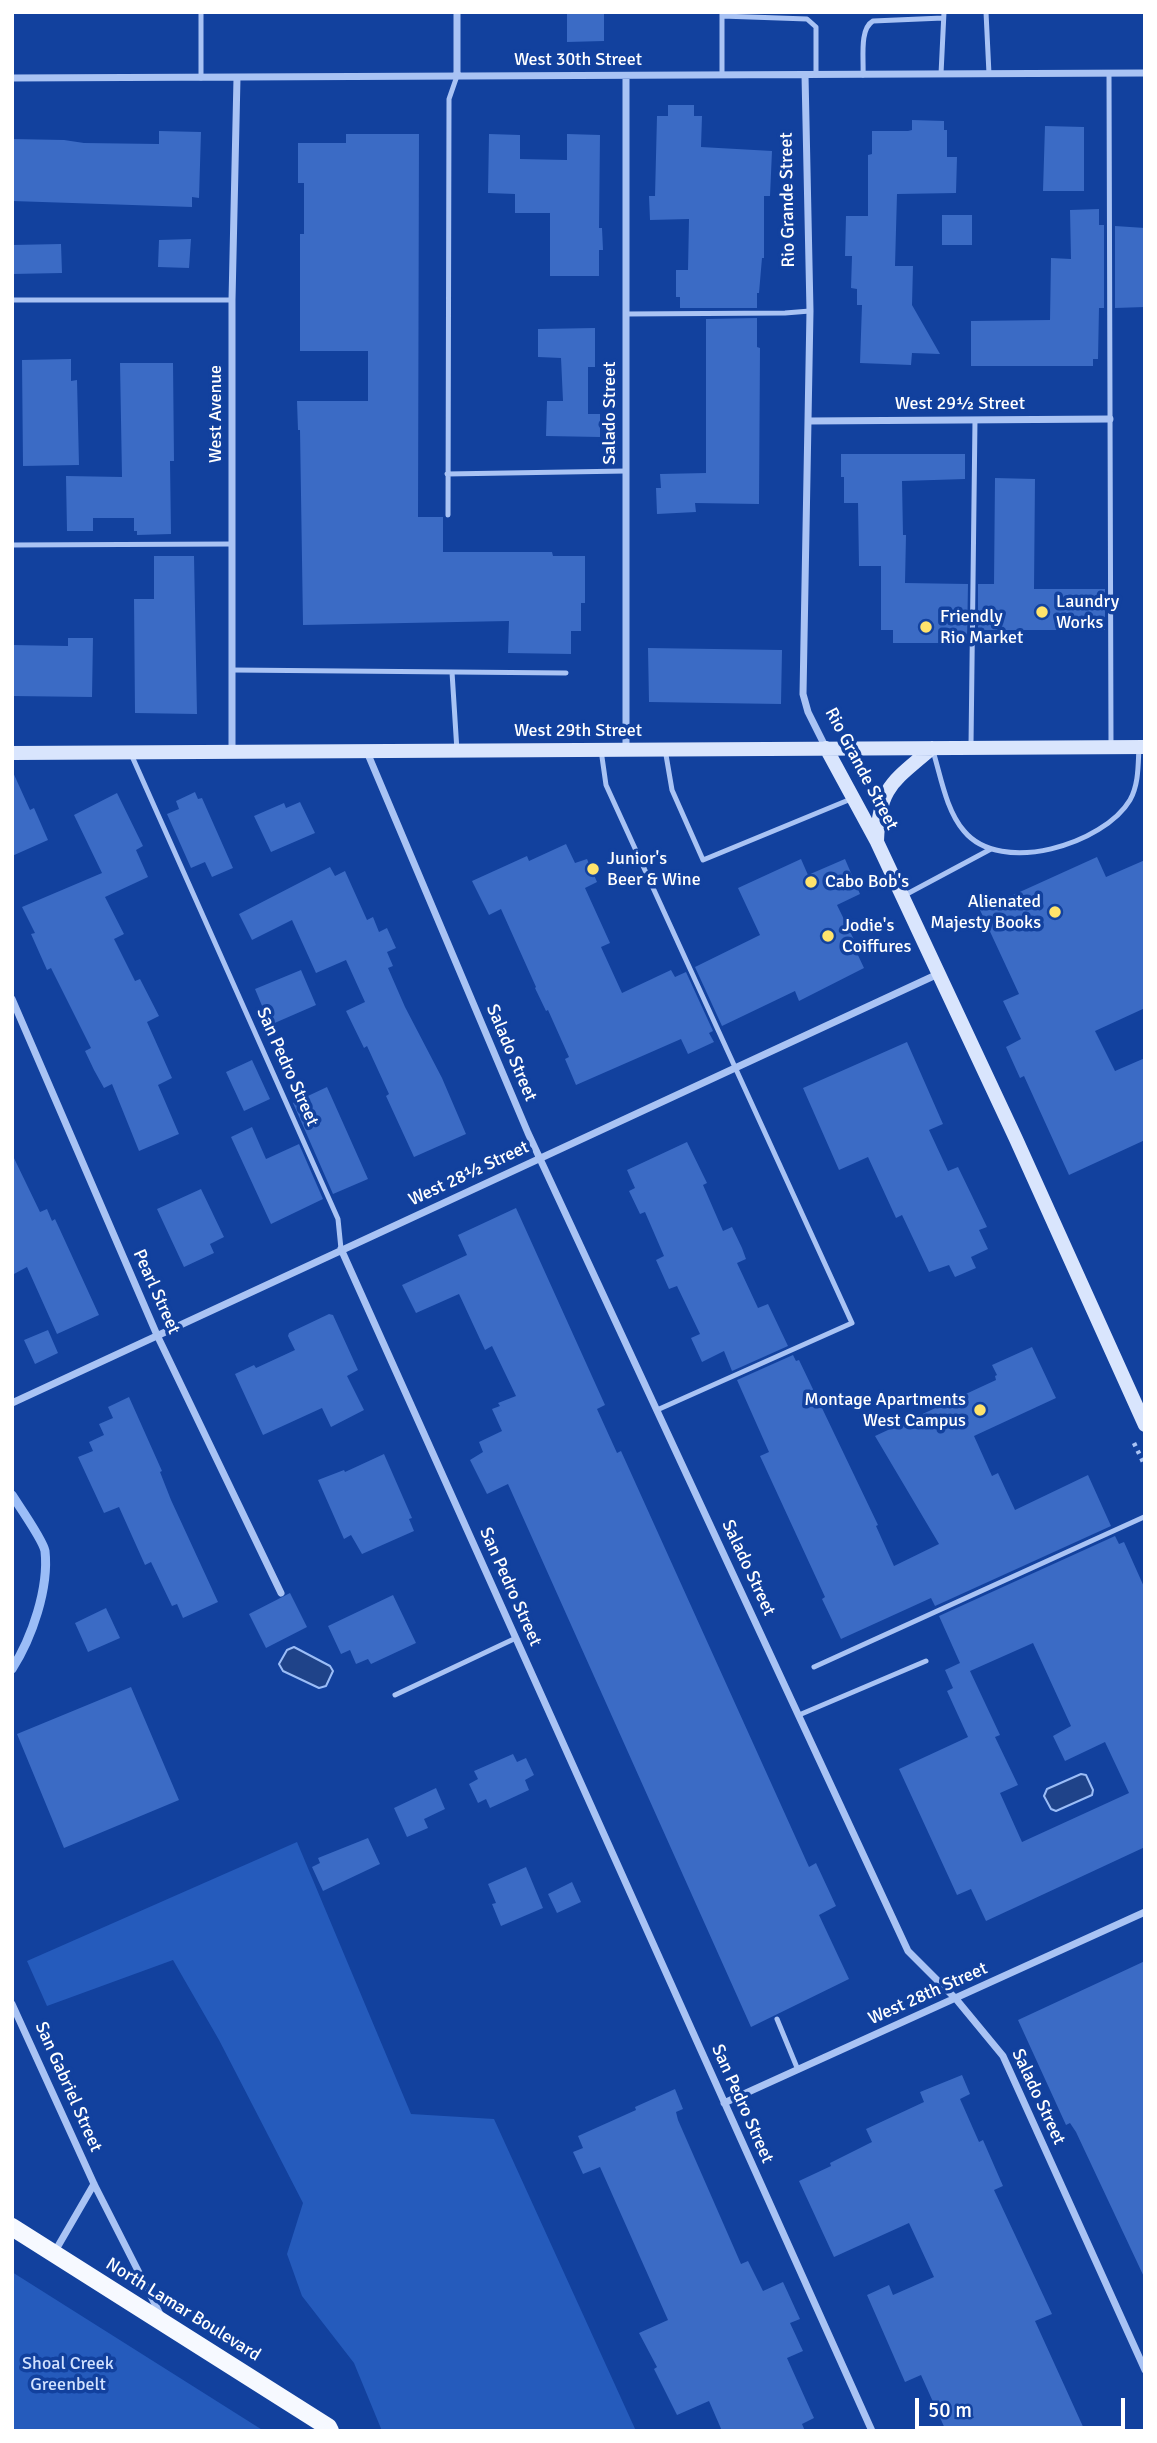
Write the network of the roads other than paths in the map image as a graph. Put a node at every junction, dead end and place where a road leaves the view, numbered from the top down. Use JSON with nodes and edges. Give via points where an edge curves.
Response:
{"nodes":[{"id":1,"x":201,"y":12,"type":"edge"},
{"id":2,"x":457,"y":12,"type":"edge"},
{"id":3,"x":986,"y":12,"type":"edge"},
{"id":4,"x":722,"y":14,"type":"edge"},
{"id":5,"x":944,"y":15,"type":"edge"},
{"id":6,"x":1145,"y":73,"type":"edge"},
{"id":7,"x":942,"y":74,"type":"junction"},
{"id":8,"x":989,"y":74,"type":"junction"},
{"id":9,"x":1109,"y":74,"type":"junction"},
{"id":10,"x":722,"y":75,"type":"junction"},
{"id":11,"x":805,"y":75,"type":"junction"},
{"id":12,"x":816,"y":75,"type":"junction"},
{"id":13,"x":863,"y":75,"type":"junction"},
{"id":14,"x":457,"y":76,"type":"junction"},
{"id":15,"x":625,"y":76,"type":"junction"},
{"id":16,"x":12,"y":78,"type":"edge"},
{"id":17,"x":201,"y":78,"type":"junction"},
{"id":18,"x":237,"y":78,"type":"junction"},
{"id":19,"x":12,"y":300,"type":"edge"},
{"id":20,"x":232,"y":300,"type":"junction"},
{"id":21,"x":810,"y":311,"type":"junction"},
{"id":22,"x":626,"y":314,"type":"junction"},
{"id":23,"x":1110,"y":419,"type":"junction"},
{"id":24,"x":975,"y":420,"type":"junction"},
{"id":25,"x":809,"y":421,"type":"junction"},
{"id":26,"x":626,"y":471,"type":"junction"},
{"id":27,"x":447,"y":474,"type":"junction"},
{"id":28,"x":448,"y":515,"type":"dead end"},
{"id":29,"x":232,"y":544,"type":"junction"},
{"id":30,"x":12,"y":545,"type":"edge"},
{"id":31,"x":233,"y":670,"type":"junction"},
{"id":32,"x":452,"y":672,"type":"junction"},
{"id":33,"x":566,"y":673,"type":"dead end"},
{"id":34,"x":1111,"y":747,"type":"junction"},
{"id":35,"x":1142,"y":747,"type":"edge"},
{"id":36,"x":826,"y":748,"type":"junction"},
{"id":37,"x":932,"y":748,"type":"junction"},
{"id":38,"x":971,"y":748,"type":"junction"},
{"id":39,"x":665,"y":749,"type":"junction"},
{"id":40,"x":601,"y":750,"type":"junction"},
{"id":41,"x":626,"y":750,"type":"junction"},
{"id":42,"x":232,"y":751,"type":"junction"},
{"id":43,"x":366,"y":751,"type":"junction"},
{"id":44,"x":457,"y":751,"type":"junction"},
{"id":45,"x":130,"y":752,"type":"junction"},
{"id":46,"x":12,"y":753,"type":"edge"},
{"id":47,"x":853,"y":798,"type":"junction"},
{"id":48,"x":877,"y":842,"type":"junction"},
{"id":49,"x":991,"y":849,"type":"junction"},
{"id":50,"x":902,"y":896,"type":"junction"},
{"id":51,"x":938,"y":974,"type":"junction"},
{"id":52,"x":12,"y":999,"type":"edge"},
{"id":53,"x":735,"y":1069,"type":"junction"},
{"id":54,"x":540,"y":1159,"type":"junction"},
{"id":55,"x":341,"y":1249,"type":"junction"},
{"id":56,"x":157,"y":1335,"type":"junction"},
{"id":57,"x":12,"y":1403,"type":"edge"},
{"id":58,"x":657,"y":1410,"type":"junction"},
{"id":59,"x":1145,"y":1425,"type":"edge"},
{"id":60,"x":1144,"y":1517,"type":"edge"},
{"id":61,"x":281,"y":1593,"type":"dead end"},
{"id":62,"x":516,"y":1638,"type":"junction"},
{"id":63,"x":926,"y":1661,"type":"dead end"},
{"id":64,"x":814,"y":1667,"type":"dead end"},
{"id":65,"x":395,"y":1695,"type":"dead end"},
{"id":66,"x":799,"y":1715,"type":"junction"},
{"id":67,"x":1145,"y":1912,"type":"edge"},
{"id":68,"x":956,"y":1999,"type":"junction"},
{"id":69,"x":12,"y":2004,"type":"edge"},
{"id":70,"x":776,"y":2019,"type":"dead end"},
{"id":71,"x":798,"y":2070,"type":"junction"},
{"id":72,"x":724,"y":2103,"type":"junction"},
{"id":73,"x":94,"y":2184,"type":"junction"},
{"id":74,"x":12,"y":2227,"type":"edge"},
{"id":75,"x":54,"y":2253,"type":"junction"},
{"id":76,"x":165,"y":2324,"type":"junction"},
{"id":77,"x":1145,"y":2370,"type":"edge"},
{"id":78,"x":330,"y":2431,"type":"edge"},
{"id":79,"x":872,"y":2431,"type":"edge"}],
"edges":[{"from":1,"to":17,"type":"lane"},
{"from":2,"to":14,"type":"street"},
{"from":3,"to":8,"type":"lane"},
{"from":4,"to":10,"type":"lane"},
{"from":4,"to":12,"type":"lane","via":[[812,22],[816,27]]},
{"from":5,"to":7,"type":"lane"},
{"from":5,"to":13,"type":"lane","via":[[873,20],[865,33]]},
{"from":6,"to":9,"type":"street","name":"West 30th Street"},
{"from":7,"to":8,"type":"street","name":"West 30th Street"},
{"from":7,"to":13,"type":"street","name":"West 30th Street"},
{"from":8,"to":9,"type":"street","name":"West 30th Street"},
{"from":9,"to":23,"type":"lane"},
{"from":10,"to":11,"type":"street","name":"West 30th Street"},
{"from":10,"to":15,"type":"street","name":"West 30th Street"},
{"from":11,"to":12,"type":"street","name":"West 30th Street"},
{"from":11,"to":21,"type":"street","name":"Rio Grande Street"},
{"from":12,"to":13,"type":"street","name":"West 30th Street"},
{"from":14,"to":15,"type":"street","name":"West 30th Street"},
{"from":14,"to":18,"type":"street","name":"West 30th Street"},
{"from":14,"to":27,"type":"lane","via":[[449,99]]},
{"from":15,"to":22,"type":"street","name":"Salado Street"},
{"from":16,"to":17,"type":"street","name":"West 30th Street"},
{"from":17,"to":18,"type":"street","name":"West 30th Street"},
{"from":18,"to":20,"type":"street","name":"West Avenue"},
{"from":19,"to":20,"type":"lane"},
{"from":20,"to":29,"type":"street","name":"West Avenue"},
{"from":21,"to":22,"type":"lane"},
{"from":21,"to":25,"type":"street","name":"Rio Grande Street"},
{"from":22,"to":26,"type":"street","name":"Salado Street"},
{"from":23,"to":24,"type":"street","name":"West 29½ Street"},
{"from":23,"to":34,"type":"lane"},
{"from":24,"to":25,"type":"street","name":"West 29½ Street"},
{"from":24,"to":38,"type":"lane"},
{"from":25,"to":36,"type":"street","name":"Rio Grande Street","via":[[803,694]]},
{"from":26,"to":27,"type":"lane"},
{"from":26,"to":41,"type":"street","name":"Salado Street"},
{"from":27,"to":28,"type":"lane"},
{"from":29,"to":30,"type":"lane"},
{"from":29,"to":31,"type":"street","name":"West Avenue"},
{"from":31,"to":32,"type":"lane"},
{"from":31,"to":42,"type":"street","name":"West Avenue"},
{"from":32,"to":33,"type":"lane"},
{"from":32,"to":44,"type":"lane"},
{"from":34,"to":35,"type":"street","name":"West 29th Street"},
{"from":34,"to":38,"type":"street","name":"West 29th Street"},
{"from":35,"to":49,"type":"lane","via":[[1130,800],[1104,826],[1053,848],[1017,853]]},
{"from":36,"to":37,"type":"street","name":"West 29th Street"},
{"from":36,"to":39,"type":"street","name":"West 29th Street"},
{"from":36,"to":47,"type":"street","name":"Rio Grande Street"},
{"from":37,"to":38,"type":"street","name":"West 29th Street"},
{"from":37,"to":48,"type":"street","via":[[885,794],[878,813]]},
{"from":37,"to":49,"type":"lane","via":[[958,822],[971,838]]},
{"from":39,"to":41,"type":"street","name":"West 29th Street"},
{"from":39,"to":47,"type":"lane","via":[[672,790],[703,860]]},
{"from":40,"to":41,"type":"street","name":"West 29th Street"},
{"from":40,"to":44,"type":"street","name":"West 29th Street"},
{"from":40,"to":53,"type":"lane","via":[[606,785]]},
{"from":42,"to":43,"type":"street","name":"West 29th Street"},
{"from":42,"to":45,"type":"street","name":"West 29th Street"},
{"from":43,"to":44,"type":"street","name":"West 29th Street"},
{"from":43,"to":54,"type":"street","name":"Salado Street"},
{"from":45,"to":46,"type":"street","name":"West 29th Street"},
{"from":45,"to":55,"type":"lane","name":"San Pedro Street","via":[[338,1219]]},
{"from":47,"to":48,"type":"street","name":"Rio Grande Street"},
{"from":48,"to":50,"type":"street","name":"Rio Grande Street"},
{"from":49,"to":50,"type":"lane"},
{"from":50,"to":51,"type":"street","name":"Rio Grande Street"},
{"from":51,"to":53,"type":"street","name":"West 28½ Street"},
{"from":51,"to":59,"type":"street","name":"Rio Grande Street"},
{"from":52,"to":56,"type":"street","name":"Pearl Street"},
{"from":53,"to":54,"type":"street","name":"West 28½ Street"},
{"from":53,"to":58,"type":"lane","via":[[852,1323]]},
{"from":54,"to":55,"type":"street","name":"West 28½ Street"},
{"from":54,"to":58,"type":"street","name":"Salado Street"},
{"from":55,"to":56,"type":"street","name":"West 28½ Street"},
{"from":55,"to":62,"type":"street","name":"San Pedro Street"},
{"from":56,"to":57,"type":"street","name":"West 28½ Street"},
{"from":56,"to":61,"type":"street","name":"Pearl Street"},
{"from":58,"to":66,"type":"street","name":"Salado Street"},
{"from":60,"to":64,"type":"lane"},
{"from":62,"to":65,"type":"lane"},
{"from":62,"to":72,"type":"street","name":"San Pedro Street"},
{"from":63,"to":66,"type":"lane"},
{"from":66,"to":68,"type":"street","name":"Salado Street","via":[[908,1951]]},
{"from":67,"to":68,"type":"street","name":"West 28th Street"},
{"from":68,"to":71,"type":"street","name":"West 28th Street"},
{"from":68,"to":77,"type":"street","name":"Salado Street","via":[[1003,2056]]},
{"from":69,"to":73,"type":"street","name":"San Gabriel Street"},
{"from":70,"to":71,"type":"lane"},
{"from":71,"to":72,"type":"street","name":"West 28th Street"},
{"from":72,"to":79,"type":"street","name":"San Pedro Street"},
{"from":73,"to":75,"type":"street"},
{"from":73,"to":76,"type":"street","name":"San Gabriel Street"},
{"from":74,"to":75,"type":"main road","name":"North Lamar Boulevard"},
{"from":75,"to":76,"type":"main road","name":"North Lamar Boulevard"},
{"from":76,"to":78,"type":"main road","name":"North Lamar Boulevard"}]}
